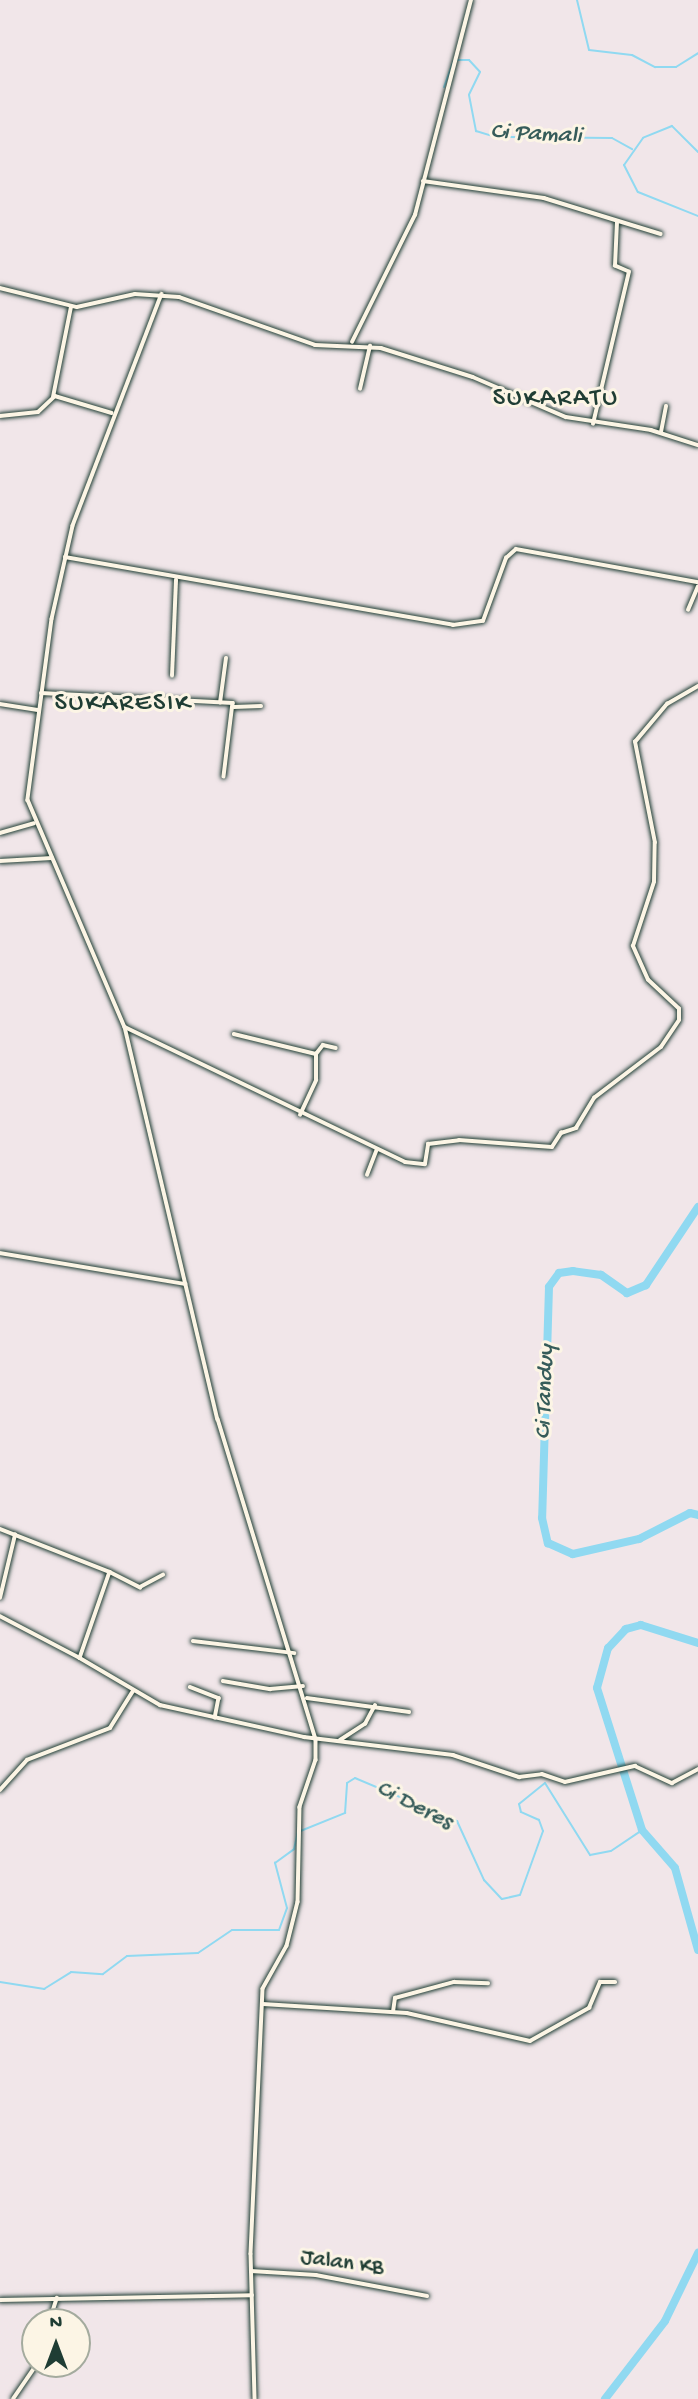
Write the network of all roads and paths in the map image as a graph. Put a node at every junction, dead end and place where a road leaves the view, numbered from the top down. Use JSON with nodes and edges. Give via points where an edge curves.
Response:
{"nodes":[{"id":1,"x":471,"y":0,"type":"edge"},
{"id":2,"x":423,"y":181,"type":"junction"},
{"id":3,"x":617,"y":222,"type":"junction"},
{"id":4,"x":662,"y":234,"type":"dead end"},
{"id":5,"x":0,"y":288,"type":"edge"},
{"id":6,"x":162,"y":294,"type":"junction"},
{"id":7,"x":71,"y":306,"type":"junction"},
{"id":8,"x":352,"y":343,"type":"junction"},
{"id":9,"x":370,"y":346,"type":"junction"},
{"id":10,"x":360,"y":389,"type":"dead end"},
{"id":11,"x":53,"y":397,"type":"junction"},
{"id":12,"x":666,"y":406,"type":"dead end"},
{"id":13,"x":112,"y":413,"type":"junction"},
{"id":14,"x":0,"y":416,"type":"edge"},
{"id":15,"x":593,"y":425,"type":"junction"},
{"id":16,"x":661,"y":432,"type":"junction"},
{"id":17,"x":698,"y":445,"type":"edge"},
{"id":18,"x":65,"y":556,"type":"junction"},
{"id":19,"x":176,"y":580,"type":"junction"},
{"id":20,"x":698,"y":585,"type":"edge"},
{"id":21,"x":688,"y":610,"type":"dead end"},
{"id":22,"x":226,"y":658,"type":"dead end"},
{"id":23,"x":172,"y":677,"type":"dead end"},
{"id":24,"x":698,"y":686,"type":"edge"},
{"id":25,"x":41,"y":693,"type":"junction"},
{"id":26,"x":220,"y":703,"type":"junction"},
{"id":27,"x":0,"y":705,"type":"edge"},
{"id":28,"x":261,"y":706,"type":"dead end"},
{"id":29,"x":234,"y":707,"type":"junction"},
{"id":30,"x":38,"y":710,"type":"junction"},
{"id":31,"x":224,"y":776,"type":"dead end"},
{"id":32,"x":34,"y":822,"type":"junction"},
{"id":33,"x":0,"y":832,"type":"edge"},
{"id":34,"x":52,"y":858,"type":"junction"},
{"id":35,"x":0,"y":861,"type":"edge"},
{"id":36,"x":125,"y":1027,"type":"junction"},
{"id":37,"x":234,"y":1034,"type":"dead end"},
{"id":38,"x":336,"y":1048,"type":"dead end"},
{"id":39,"x":316,"y":1054,"type":"junction"},
{"id":40,"x":300,"y":1115,"type":"junction"},
{"id":41,"x":376,"y":1151,"type":"junction"},
{"id":42,"x":367,"y":1175,"type":"dead end"},
{"id":43,"x":0,"y":1253,"type":"edge"},
{"id":44,"x":185,"y":1284,"type":"junction"},
{"id":45,"x":0,"y":1529,"type":"edge"},
{"id":46,"x":15,"y":1535,"type":"junction"},
{"id":47,"x":110,"y":1572,"type":"junction"},
{"id":48,"x":163,"y":1575,"type":"dead end"},
{"id":49,"x":1,"y":1590,"type":"edge"},
{"id":50,"x":0,"y":1598,"type":"edge"},
{"id":51,"x":0,"y":1616,"type":"edge"},
{"id":52,"x":193,"y":1641,"type":"dead end"},
{"id":53,"x":293,"y":1653,"type":"junction"},
{"id":54,"x":80,"y":1658,"type":"junction"},
{"id":55,"x":223,"y":1681,"type":"dead end"},
{"id":56,"x":303,"y":1686,"type":"junction"},
{"id":57,"x":190,"y":1687,"type":"dead end"},
{"id":58,"x":133,"y":1691,"type":"junction"},
{"id":59,"x":306,"y":1698,"type":"junction"},
{"id":60,"x":375,"y":1704,"type":"junction"},
{"id":61,"x":408,"y":1712,"type":"dead end"},
{"id":62,"x":215,"y":1718,"type":"junction"},
{"id":63,"x":316,"y":1739,"type":"junction"},
{"id":64,"x":338,"y":1741,"type":"junction"},
{"id":65,"x":698,"y":1769,"type":"edge"},
{"id":66,"x":0,"y":1790,"type":"edge"},
{"id":67,"x":615,"y":1982,"type":"dead end"},
{"id":68,"x":488,"y":1983,"type":"dead end"},
{"id":69,"x":263,"y":2004,"type":"junction"},
{"id":70,"x":393,"y":2012,"type":"junction"},
{"id":71,"x":251,"y":2271,"type":"junction"},
{"id":72,"x":252,"y":2295,"type":"junction"},
{"id":73,"x":427,"y":2296,"type":"dead end"},
{"id":74,"x":57,"y":2298,"type":"junction"},
{"id":75,"x":0,"y":2300,"type":"edge"},
{"id":76,"x":54,"y":2308,"type":"edge"},
{"id":77,"x":27,"y":2378,"type":"edge"},
{"id":78,"x":13,"y":2399,"type":"edge"},
{"id":79,"x":255,"y":2399,"type":"edge"}],
"edges":[{"from":1,"to":2,"type":"street"},
{"from":2,"to":3,"type":"street","via":[[510,191]]},
{"from":2,"to":8,"type":"street","via":[[411,226]]},
{"from":3,"to":4,"type":"street","via":[[634,221]]},
{"from":3,"to":15,"type":"street","via":[[615,265],[629,272]]},
{"from":5,"to":7,"type":"street"},
{"from":6,"to":7,"type":"street"},
{"from":6,"to":8,"type":"street","via":[[317,346]]},
{"from":6,"to":13,"type":"street"},
{"from":7,"to":11,"type":"street"},
{"from":8,"to":9,"type":"street"},
{"from":9,"to":10,"type":"street"},
{"from":9,"to":15,"type":"street","via":[[473,377]]},
{"from":11,"to":13,"type":"street"},
{"from":11,"to":14,"type":"street","via":[[38,412]]},
{"from":12,"to":16,"type":"street"},
{"from":13,"to":18,"type":"street"},
{"from":15,"to":16,"type":"street"},
{"from":16,"to":17,"type":"street"},
{"from":18,"to":19,"type":"street"},
{"from":18,"to":25,"type":"street"},
{"from":19,"to":20,"type":"street","via":[[465,625],[483,621],[506,558],[516,549]]},
{"from":19,"to":23,"type":"street"},
{"from":20,"to":21,"type":"street"},
{"from":22,"to":26,"type":"street"},
{"from":24,"to":41,"type":"street","via":[[667,704],[635,740],[655,855],[654,882],[633,940],[648,980],[679,1009],[666,1042],[594,1098],[573,1131],[561,1133],[549,1149],[486,1138],[428,1144],[427,1161],[419,1165]]},
{"from":25,"to":26,"type":"street"},
{"from":25,"to":30,"type":"street"},
{"from":26,"to":29,"type":"street"},
{"from":27,"to":30,"type":"street"},
{"from":28,"to":29,"type":"street"},
{"from":29,"to":31,"type":"street"},
{"from":30,"to":32,"type":"street","via":[[28,800]]},
{"from":32,"to":33,"type":"street"},
{"from":32,"to":34,"type":"street"},
{"from":34,"to":35,"type":"street"},
{"from":34,"to":36,"type":"street"},
{"from":36,"to":40,"type":"street"},
{"from":36,"to":44,"type":"street"},
{"from":37,"to":39,"type":"street"},
{"from":38,"to":39,"type":"street","via":[[323,1045]]},
{"from":39,"to":40,"type":"street","via":[[316,1080]]},
{"from":40,"to":41,"type":"street"},
{"from":41,"to":42,"type":"street"},
{"from":43,"to":44,"type":"street"},
{"from":44,"to":53,"type":"street","via":[[226,1449]]},
{"from":45,"to":46,"type":"street"},
{"from":46,"to":47,"type":"street"},
{"from":46,"to":49,"type":"street"},
{"from":47,"to":48,"type":"street","via":[[140,1587]]},
{"from":47,"to":54,"type":"street"},
{"from":49,"to":50,"type":"street"},
{"from":51,"to":54,"type":"street"},
{"from":52,"to":53,"type":"street"},
{"from":53,"to":56,"type":"street"},
{"from":54,"to":58,"type":"street"},
{"from":55,"to":56,"type":"street","via":[[270,1689]]},
{"from":56,"to":59,"type":"street"},
{"from":57,"to":62,"type":"street","via":[[219,1698]]},
{"from":58,"to":62,"type":"street"},
{"from":58,"to":66,"type":"street","via":[[110,1728],[27,1760]]},
{"from":59,"to":60,"type":"street"},
{"from":59,"to":63,"type":"street"},
{"from":60,"to":61,"type":"street"},
{"from":60,"to":64,"type":"street","via":[[365,1724]]},
{"from":62,"to":63,"type":"street"},
{"from":63,"to":64,"type":"street"},
{"from":63,"to":69,"type":"street","via":[[302,1826],[298,1902],[287,1946],[263,1986]]},
{"from":64,"to":65,"type":"street","via":[[453,1755],[507,1775],[542,1774],[558,1782],[606,1768],[635,1766],[672,1783]]},
{"from":67,"to":70,"type":"street","via":[[600,1982],[589,2008],[530,2041]]},
{"from":68,"to":70,"type":"street","via":[[454,1982],[395,1998]]},
{"from":69,"to":70,"type":"street"},
{"from":69,"to":71,"type":"street"},
{"from":71,"to":72,"type":"street"},
{"from":71,"to":73,"type":"street","name":"Jalan KB"},
{"from":72,"to":74,"type":"street"},
{"from":72,"to":79,"type":"street"},
{"from":74,"to":75,"type":"street"},
{"from":74,"to":76,"type":"street"},
{"from":77,"to":78,"type":"street"}]}
